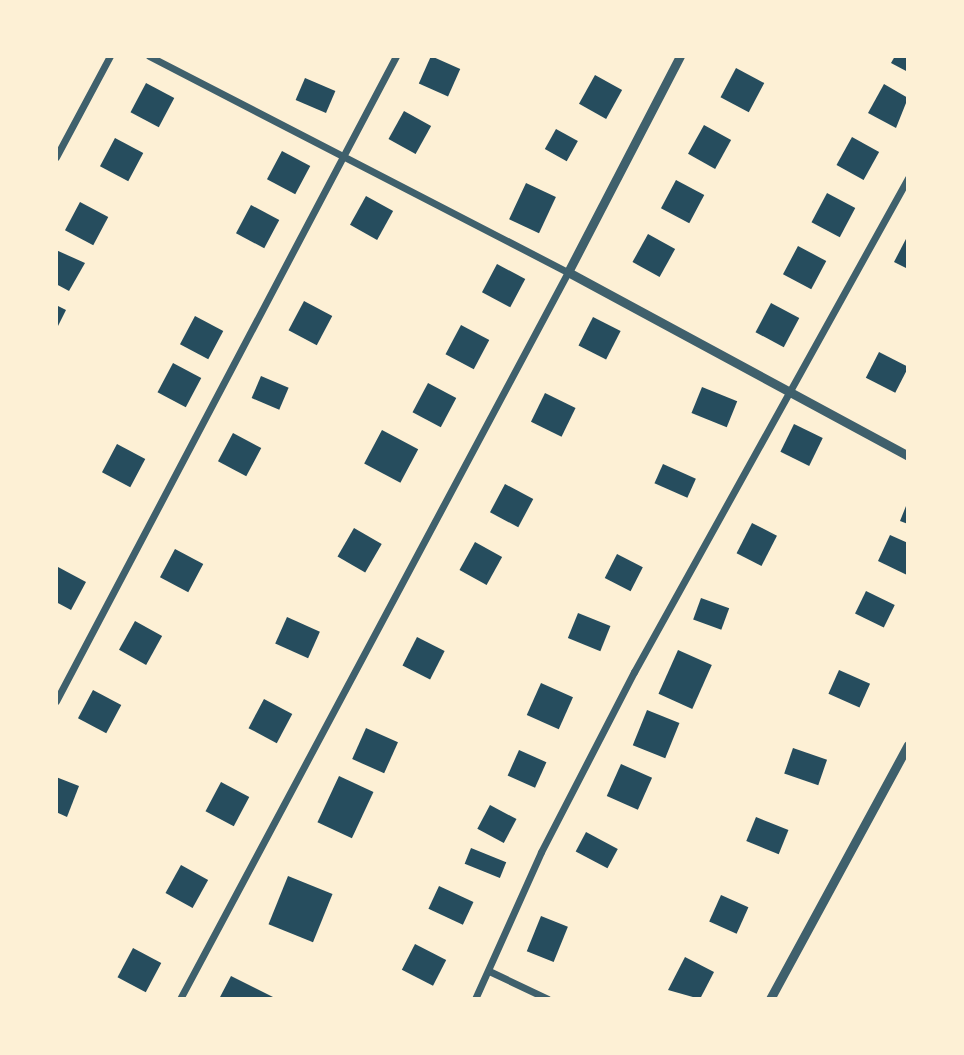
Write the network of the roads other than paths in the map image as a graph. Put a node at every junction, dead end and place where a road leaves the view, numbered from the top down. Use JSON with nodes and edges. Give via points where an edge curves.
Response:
{"nodes":[{"id":1,"x":110,"y":56,"type":"edge"},
{"id":2,"x":149,"y":56,"type":"edge"},
{"id":3,"x":396,"y":56,"type":"edge"},
{"id":4,"x":680,"y":56,"type":"edge"},
{"id":5,"x":345,"y":155,"type":"junction"},
{"id":6,"x":56,"y":157,"type":"edge"},
{"id":7,"x":908,"y":178,"type":"edge"},
{"id":8,"x":568,"y":272,"type":"junction"},
{"id":9,"x":791,"y":393,"type":"junction"},
{"id":10,"x":908,"y":456,"type":"edge"},
{"id":11,"x":56,"y":701,"type":"edge"},
{"id":12,"x":908,"y":745,"type":"edge"},
{"id":13,"x":489,"y":971,"type":"junction"},
{"id":14,"x":180,"y":999,"type":"edge"},
{"id":15,"x":475,"y":999,"type":"edge"},
{"id":16,"x":548,"y":999,"type":"edge"},
{"id":17,"x":769,"y":999,"type":"edge"}],
"edges":[{"from":1,"to":6,"type":"street"},
{"from":2,"to":5,"type":"street"},
{"from":3,"to":5,"type":"street"},
{"from":4,"to":8,"type":"street"},
{"from":5,"to":8,"type":"street"},
{"from":5,"to":11,"type":"street"},
{"from":7,"to":9,"type":"street"},
{"from":8,"to":9,"type":"street"},
{"from":8,"to":14,"type":"street"},
{"from":9,"to":10,"type":"street"},
{"from":9,"to":13,"type":"street","via":[[634,672],[541,852]]},
{"from":12,"to":17,"type":"street"},
{"from":13,"to":15,"type":"street"},
{"from":13,"to":16,"type":"street"}]}
